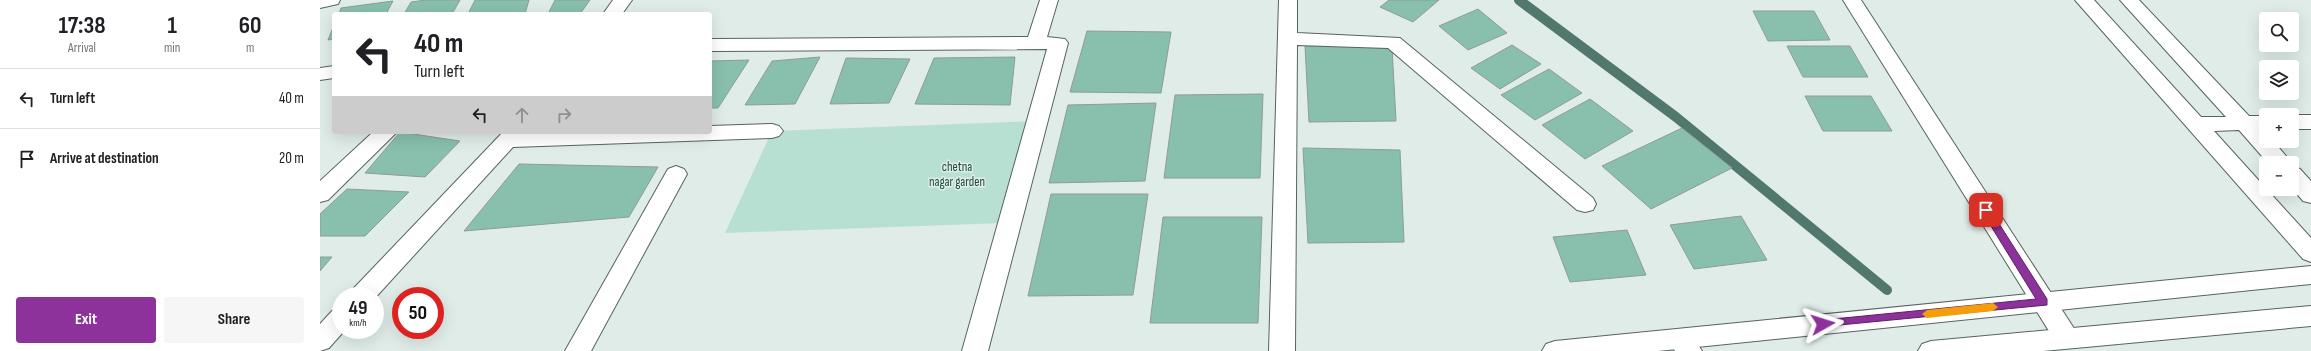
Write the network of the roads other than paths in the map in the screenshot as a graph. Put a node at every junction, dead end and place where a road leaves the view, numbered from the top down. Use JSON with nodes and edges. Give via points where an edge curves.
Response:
{"nodes":[{"id":1,"x":331,"y":0,"type":"edge"},
{"id":2,"x":623,"y":0,"type":"edge"},
{"id":3,"x":1049,"y":0,"type":"edge"},
{"id":4,"x":1288,"y":0,"type":"edge"},
{"id":5,"x":1852,"y":0,"type":"edge"},
{"id":6,"x":2084,"y":0,"type":"edge"},
{"id":7,"x":2129,"y":0,"type":"edge"},
{"id":8,"x":320,"y":2,"type":"edge"},
{"id":9,"x":614,"y":12,"type":"edge"},
{"id":10,"x":1287,"y":39,"type":"junction"},
{"id":11,"x":1036,"y":43,"type":"junction"},
{"id":12,"x":712,"y":45,"type":"edge"},
{"id":13,"x":332,"y":72,"type":"edge"},
{"id":14,"x":320,"y":74,"type":"edge"},
{"id":15,"x":2299,"y":122,"type":"edge"},
{"id":16,"x":2311,"y":122,"type":"edge"},
{"id":17,"x":2244,"y":123,"type":"junction"},
{"id":18,"x":2259,"y":123,"type":"edge"},
{"id":19,"x":2196,"y":124,"type":"junction"},
{"id":20,"x":772,"y":131,"type":"dead end"},
{"id":21,"x":712,"y":132,"type":"edge"},
{"id":22,"x":384,"y":134,"type":"edge"},
{"id":23,"x":615,"y":134,"type":"edge"},
{"id":24,"x":511,"y":136,"type":"edge"},
{"id":25,"x":2275,"y":156,"type":"edge"},
{"id":26,"x":676,"y":174,"type":"dead end"},
{"id":27,"x":2299,"y":182,"type":"edge"},
{"id":28,"x":320,"y":194,"type":"edge"},
{"id":29,"x":2311,"y":195,"type":"edge"},
{"id":30,"x":1585,"y":204,"type":"dead end"},
{"id":31,"x":2311,"y":253,"type":"edge"},
{"id":32,"x":2311,"y":275,"type":"edge"},
{"id":33,"x":370,"y":287,"type":"edge"},
{"id":34,"x":2044,"y":302,"type":"junction"},
{"id":35,"x":2311,"y":316,"type":"edge"},
{"id":36,"x":332,"y":328,"type":"edge"},
{"id":37,"x":2066,"y":337,"type":"junction"},
{"id":38,"x":320,"y":341,"type":"edge"},
{"id":39,"x":1685,"y":345,"type":"edge"},
{"id":40,"x":578,"y":351,"type":"edge"},
{"id":41,"x":975,"y":351,"type":"edge"},
{"id":42,"x":1282,"y":351,"type":"edge"},
{"id":43,"x":1555,"y":351,"type":"edge"},
{"id":44,"x":1931,"y":351,"type":"edge"}],
"edges":[{"from":1,"to":8,"type":"street"},
{"from":2,"to":9,"type":"street"},
{"from":3,"to":11,"type":"street"},
{"from":4,"to":10,"type":"street"},
{"from":5,"to":34,"type":"street"},
{"from":6,"to":19,"type":"street"},
{"from":7,"to":17,"type":"street"},
{"from":10,"to":30,"type":"street","via":[[1393,42]]},
{"from":10,"to":42,"type":"street"},
{"from":11,"to":12,"type":"street"},
{"from":11,"to":41,"type":"street","via":[[1058,43]]},
{"from":13,"to":14,"type":"street"},
{"from":15,"to":16,"type":"street"},
{"from":17,"to":18,"type":"street"},
{"from":17,"to":19,"type":"street"},
{"from":17,"to":25,"type":"street"},
{"from":19,"to":31,"type":"street"},
{"from":20,"to":21,"type":"street"},
{"from":22,"to":28,"type":"street"},
{"from":23,"to":24,"type":"street"},
{"from":24,"to":33,"type":"street"},
{"from":26,"to":40,"type":"street"},
{"from":27,"to":29,"type":"street"},
{"from":32,"to":34,"type":"street"},
{"from":34,"to":37,"type":"street"},
{"from":34,"to":39,"type":"street"},
{"from":35,"to":37,"type":"street"},
{"from":36,"to":38,"type":"street"},
{"from":37,"to":44,"type":"street"},
{"from":39,"to":43,"type":"street"}]}
